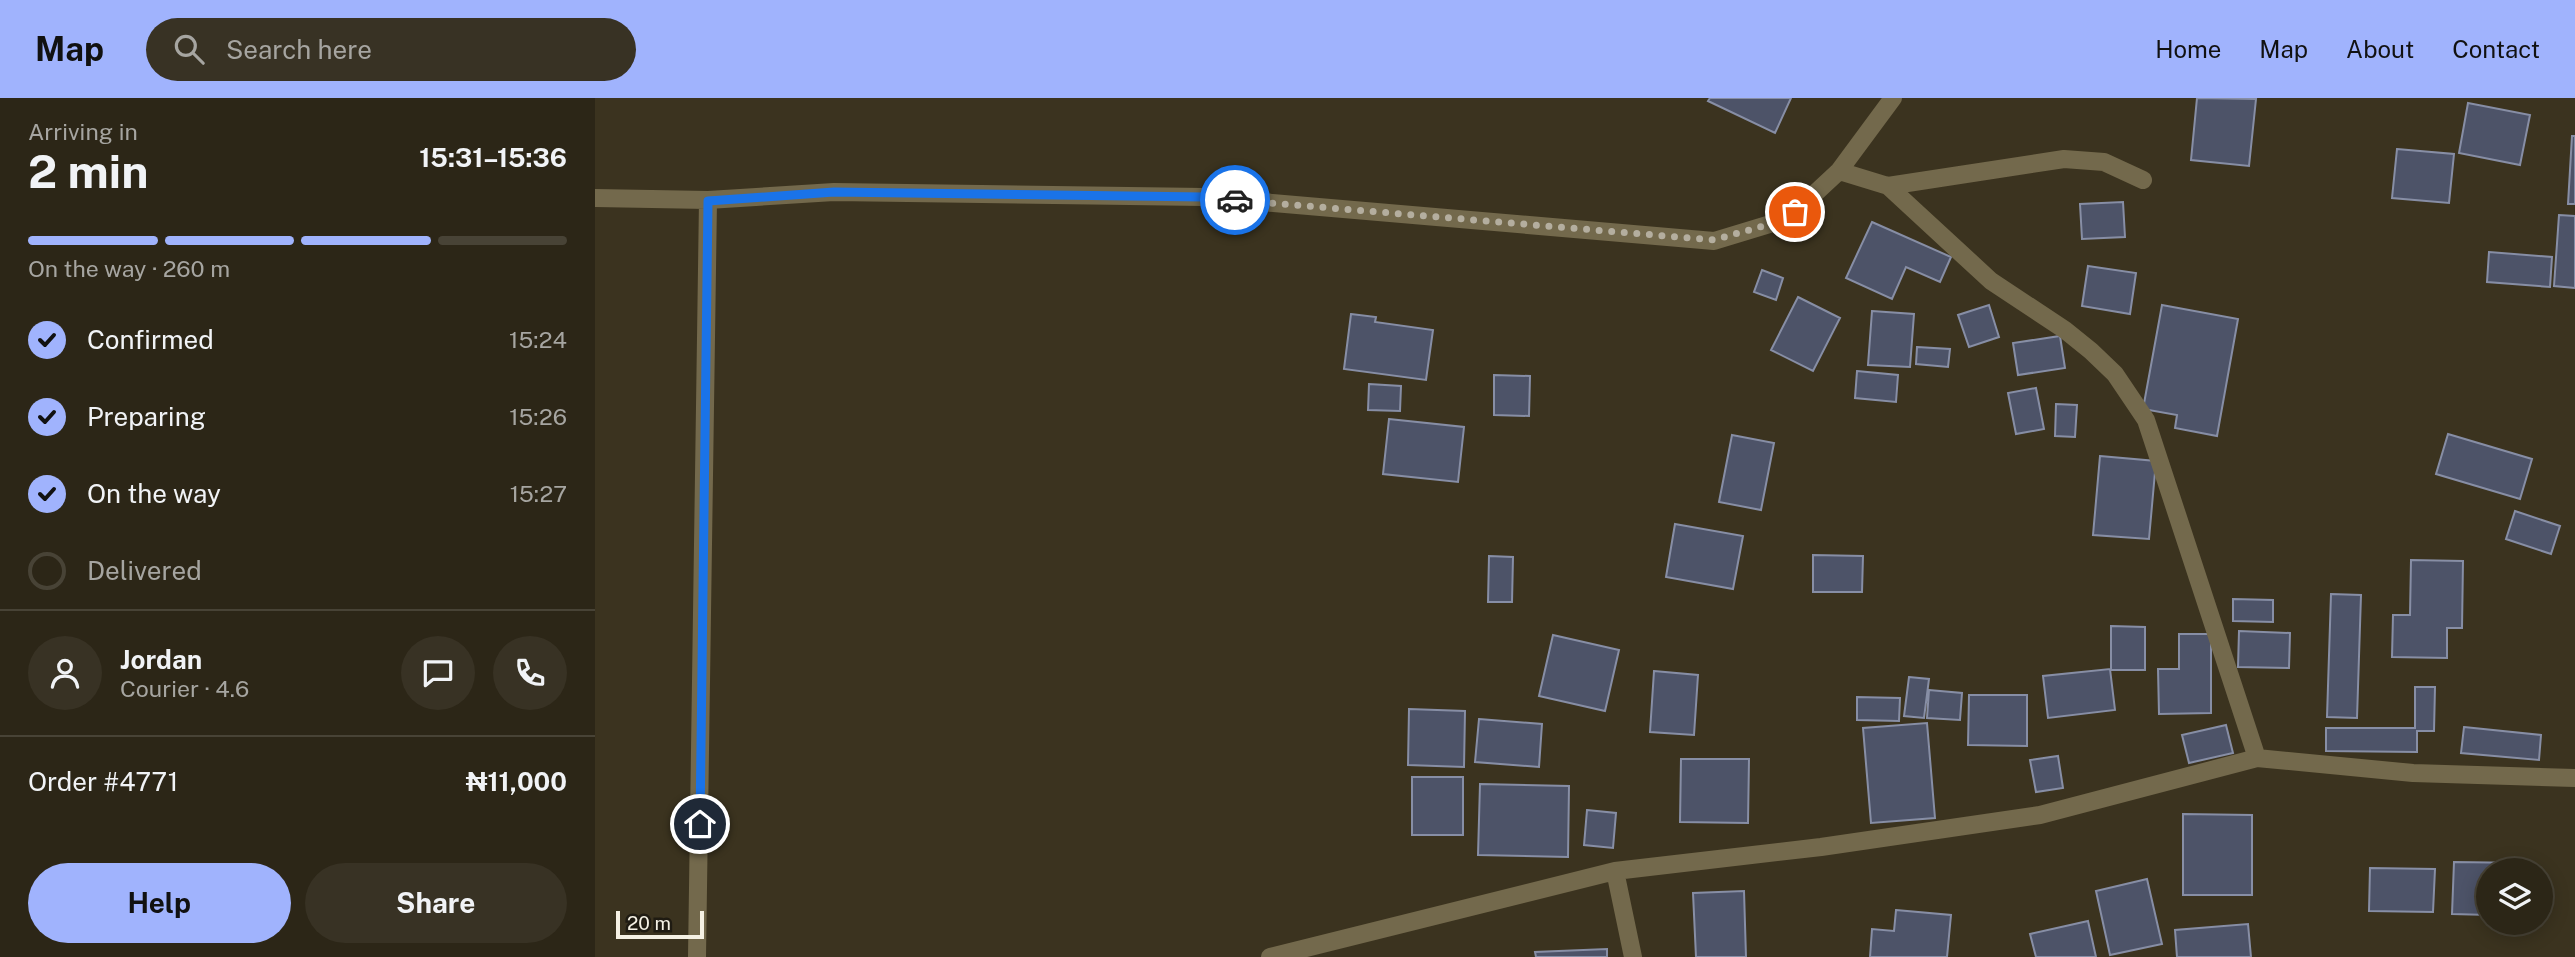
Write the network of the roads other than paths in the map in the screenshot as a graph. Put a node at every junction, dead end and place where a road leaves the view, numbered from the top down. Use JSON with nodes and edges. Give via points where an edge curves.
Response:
{"nodes":[{"id":1,"x":1893,"y":98,"type":"edge"},
{"id":2,"x":1839,"y":171,"type":"junction"},
{"id":3,"x":2143,"y":180,"type":"dead end"},
{"id":4,"x":1888,"y":186,"type":"junction"},
{"id":5,"x":595,"y":198,"type":"edge"},
{"id":6,"x":708,"y":201,"type":"junction"},
{"id":7,"x":2257,"y":758,"type":"junction"},
{"id":8,"x":2575,"y":778,"type":"edge"},
{"id":9,"x":1615,"y":871,"type":"junction"},
{"id":10,"x":697,"y":957,"type":"edge"},
{"id":11,"x":1270,"y":957,"type":"edge"},
{"id":12,"x":1633,"y":957,"type":"edge"}],
"edges":[{"from":1,"to":2,"type":"street"},
{"from":2,"to":4,"type":"street"},
{"from":2,"to":6,"type":"street","via":[[1795,212],[1714,240],[1204,197],[834,192]]},
{"from":3,"to":4,"type":"street","via":[[2105,162],[2064,159]]},
{"from":4,"to":7,"type":"street","via":[[1991,281],[2091,351],[2135,400],[2146,420]]},
{"from":5,"to":6,"type":"street"},
{"from":6,"to":10,"type":"street"},
{"from":7,"to":8,"type":"street","via":[[2413,773]]},
{"from":7,"to":9,"type":"street","via":[[2040,815]]},
{"from":9,"to":11,"type":"street"},
{"from":9,"to":12,"type":"street"}]}
